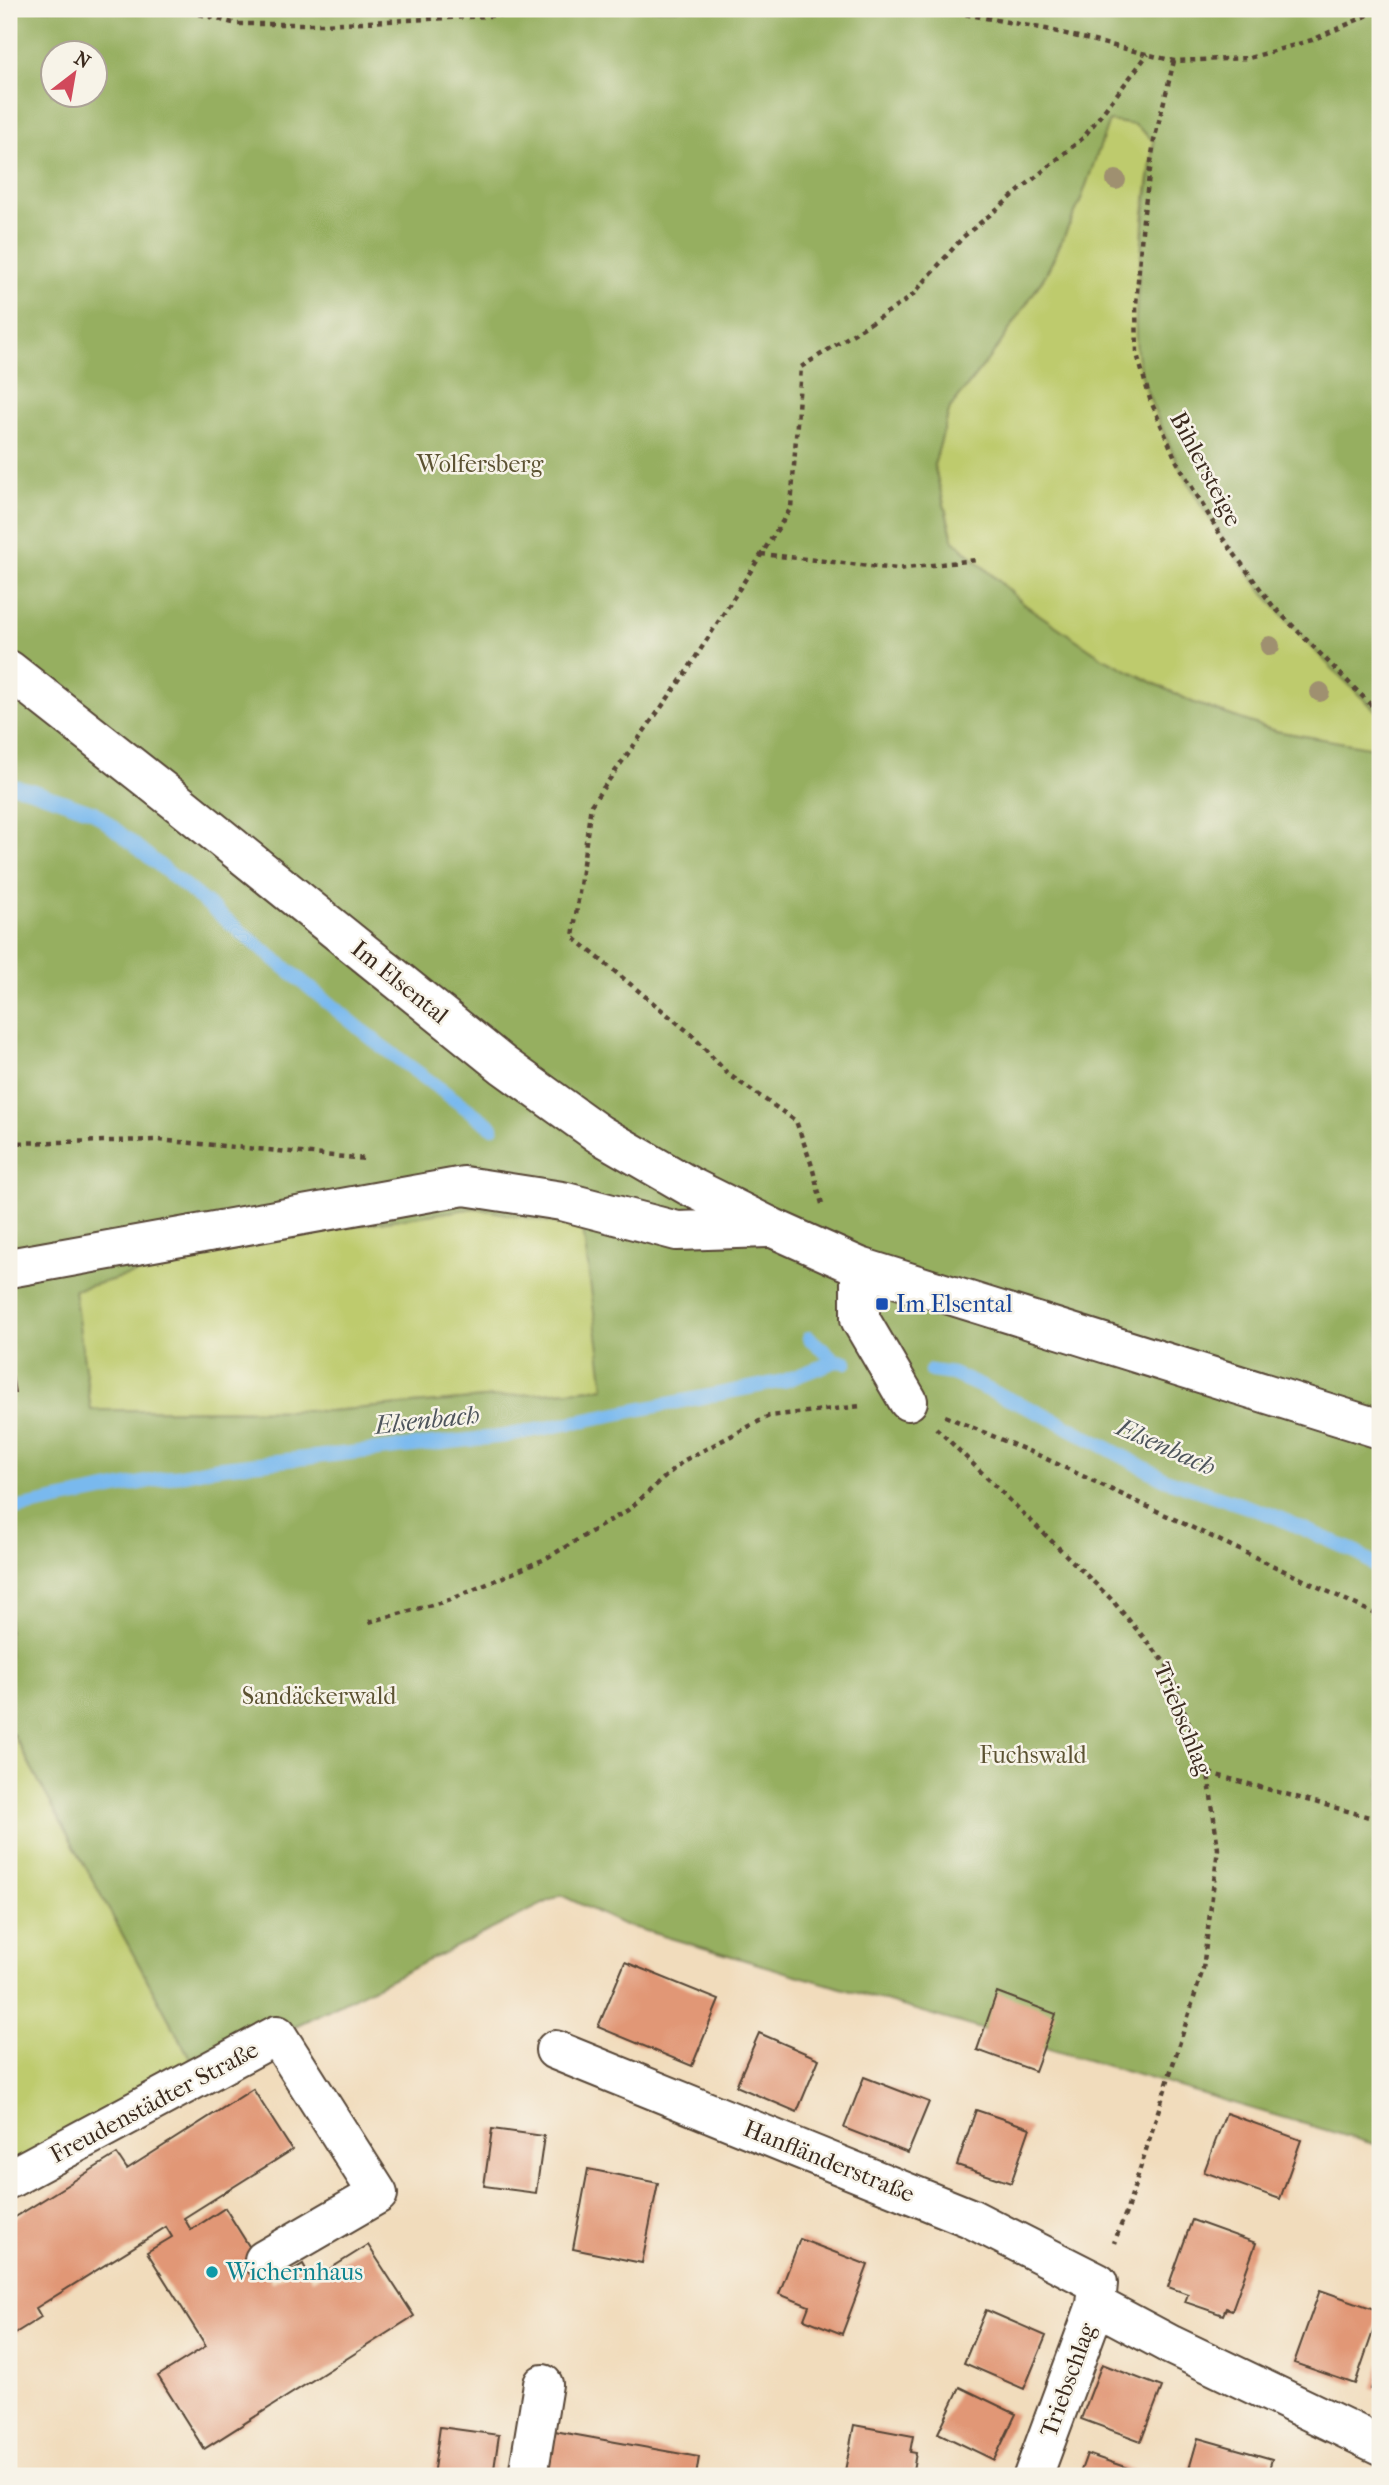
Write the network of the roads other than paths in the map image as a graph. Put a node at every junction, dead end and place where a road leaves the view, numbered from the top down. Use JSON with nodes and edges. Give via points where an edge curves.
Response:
{"nodes":[{"id":1,"x":9,"y":670,"type":"edge"},
{"id":2,"x":773,"y":1228,"type":"junction"},
{"id":3,"x":860,"y":1267,"type":"junction"},
{"id":4,"x":9,"y":1268,"type":"edge"},
{"id":5,"x":908,"y":1401,"type":"road end"},
{"id":6,"x":1380,"y":1429,"type":"edge"},
{"id":7,"x":555,"y":2050,"type":"dead end"},
{"id":8,"x":9,"y":2179,"type":"edge"},
{"id":9,"x":264,"y":2260,"type":"dead end"},
{"id":10,"x":1097,"y":2294,"type":"junction"},
{"id":11,"x":543,"y":2384,"type":"dead end"},
{"id":12,"x":1380,"y":2445,"type":"edge"},
{"id":13,"x":528,"y":2476,"type":"edge"},
{"id":14,"x":1032,"y":2476,"type":"edge"}],
"edges":[{"from":1,"to":2,"type":"street","name":"Im Elsental","via":[[503,1065],[599,1134]]},
{"from":2,"to":3,"type":"street","name":"Im Elsental"},
{"from":2,"to":4,"type":"street","via":[[677,1231],[562,1201],[464,1186]]},
{"from":3,"to":5,"type":"street","via":[[860,1319]]},
{"from":3,"to":6,"type":"street","name":"Im Elsental"},
{"from":7,"to":10,"type":"street","name":"Hanfländerstraße","via":[[970,2218]]},
{"from":8,"to":9,"type":"street","name":"Freudenstädter Straße","via":[[277,2035],[378,2194]]},
{"from":10,"to":12,"type":"street","name":"Hanfländerstraße","via":[[1171,2345]]},
{"from":10,"to":14,"type":"street","name":"Triebschlag"},
{"from":11,"to":13,"type":"street"}]}
